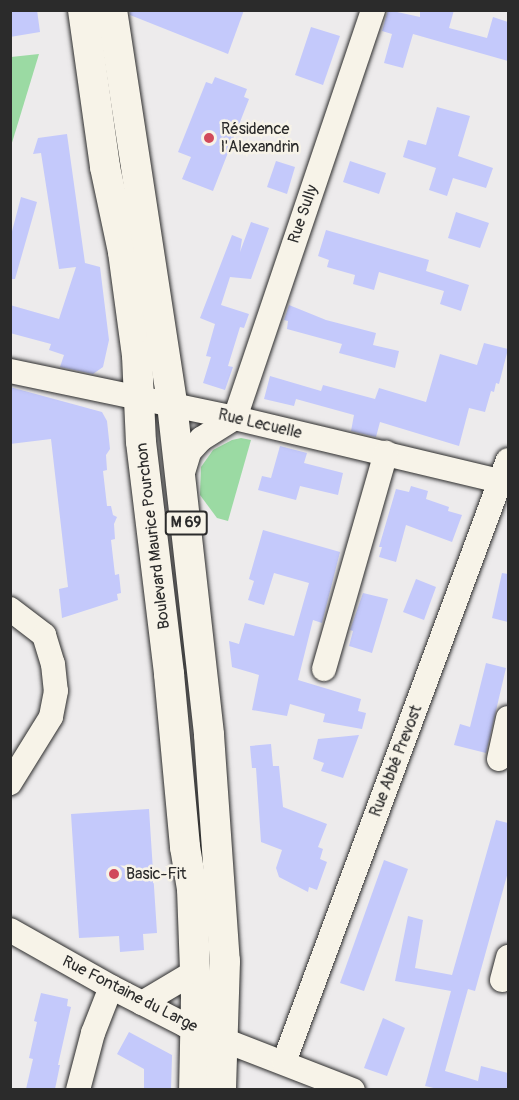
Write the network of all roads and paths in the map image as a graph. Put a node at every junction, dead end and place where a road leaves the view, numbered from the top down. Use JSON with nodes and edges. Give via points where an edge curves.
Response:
{"nodes":[{"id":1,"x":83,"y":10,"type":"edge"},
{"id":2,"x":112,"y":10,"type":"edge"},
{"id":3,"x":374,"y":10,"type":"edge"},
{"id":4,"x":10,"y":371,"type":"edge"},
{"id":5,"x":139,"y":398,"type":"junction"},
{"id":6,"x":172,"y":404,"type":"junction"},
{"id":7,"x":235,"y":418,"type":"junction"},
{"id":8,"x":386,"y":453,"type":"junction"},
{"id":9,"x":506,"y":474,"type":"edge"},
{"id":10,"x":181,"y":479,"type":"junction"},
{"id":11,"x":10,"y":609,"type":"edge"},
{"id":12,"x":324,"y":669,"type":"dead end"},
{"id":13,"x":508,"y":718,"type":"edge"},
{"id":14,"x":499,"y":759,"type":"dead end"},
{"id":15,"x":14,"y":778,"type":"edge"},
{"id":16,"x":10,"y":930,"type":"edge"},
{"id":17,"x":508,"y":957,"type":"edge"},
{"id":18,"x":196,"y":971,"type":"junction"},
{"id":19,"x":502,"y":980,"type":"dead end"},
{"id":20,"x":111,"y":987,"type":"junction"},
{"id":21,"x":142,"y":1003,"type":"junction"},
{"id":22,"x":207,"y":1034,"type":"junction"},
{"id":23,"x":284,"y":1062,"type":"junction"},
{"id":24,"x":78,"y":1089,"type":"edge"},
{"id":25,"x":194,"y":1089,"type":"edge"},
{"id":26,"x":221,"y":1089,"type":"edge"},
{"id":27,"x":353,"y":1089,"type":"edge"}],
"edges":[{"from":1,"to":5,"type":"main road","name":"Boulevard Maurice Pourchon","number":"M 69","via":[[105,167],[123,252]]},
{"from":2,"to":6,"type":"main road","name":"Boulevard Maurice Pourchon","number":"M 69"},
{"from":3,"to":7,"type":"street","name":"Rue Sully"},
{"from":4,"to":5,"type":"street","name":"Rue Lecuelle"},
{"from":5,"to":6,"type":"street","name":"Rue Lecuelle"},
{"from":5,"to":18,"type":"main road","name":"Boulevard Maurice Pourchon","number":"M 69","via":[[192,889]]},
{"from":6,"to":7,"type":"street","name":"Rue Lecuelle"},
{"from":6,"to":10,"type":"main road","name":"Boulevard Maurice Pourchon","number":"M 69"},
{"from":7,"to":8,"type":"street","name":"Rue Lecuelle"},
{"from":7,"to":10,"type":"street","name":"Boulevard Maurice Pourchon","via":[[201,439],[189,452]]},
{"from":8,"to":9,"type":"street","name":"Rue Lecuelle"},
{"from":8,"to":12,"type":"street"},
{"from":9,"to":23,"type":"street","name":"Rue Abbé Prevost"},
{"from":10,"to":22,"type":"main road","name":"Boulevard Maurice Pourchon","number":"M 69","via":[[208,735],[223,937],[225,992]]},
{"from":11,"to":15,"type":"street","via":[[44,635],[56,691],[51,717]]},
{"from":13,"to":14,"type":"street"},
{"from":16,"to":20,"type":"street","name":"Rue Fontaine du Large"},
{"from":17,"to":19,"type":"street"},
{"from":18,"to":21,"type":"street"},
{"from":18,"to":22,"type":"main road","name":"Boulevard Maurice Pourchon","number":"M 69"},
{"from":20,"to":21,"type":"street","name":"Rue Fontaine du Large"},
{"from":20,"to":24,"type":"street"},
{"from":21,"to":22,"type":"street","name":"Rue Fontaine du Large"},
{"from":22,"to":23,"type":"street","name":"Rue Fontaine du Large"},
{"from":22,"to":25,"type":"main road","number":"M 69"},
{"from":22,"to":26,"type":"main road","number":"M 69"},
{"from":23,"to":27,"type":"street","name":"Rue Fontaine du Large"}]}
